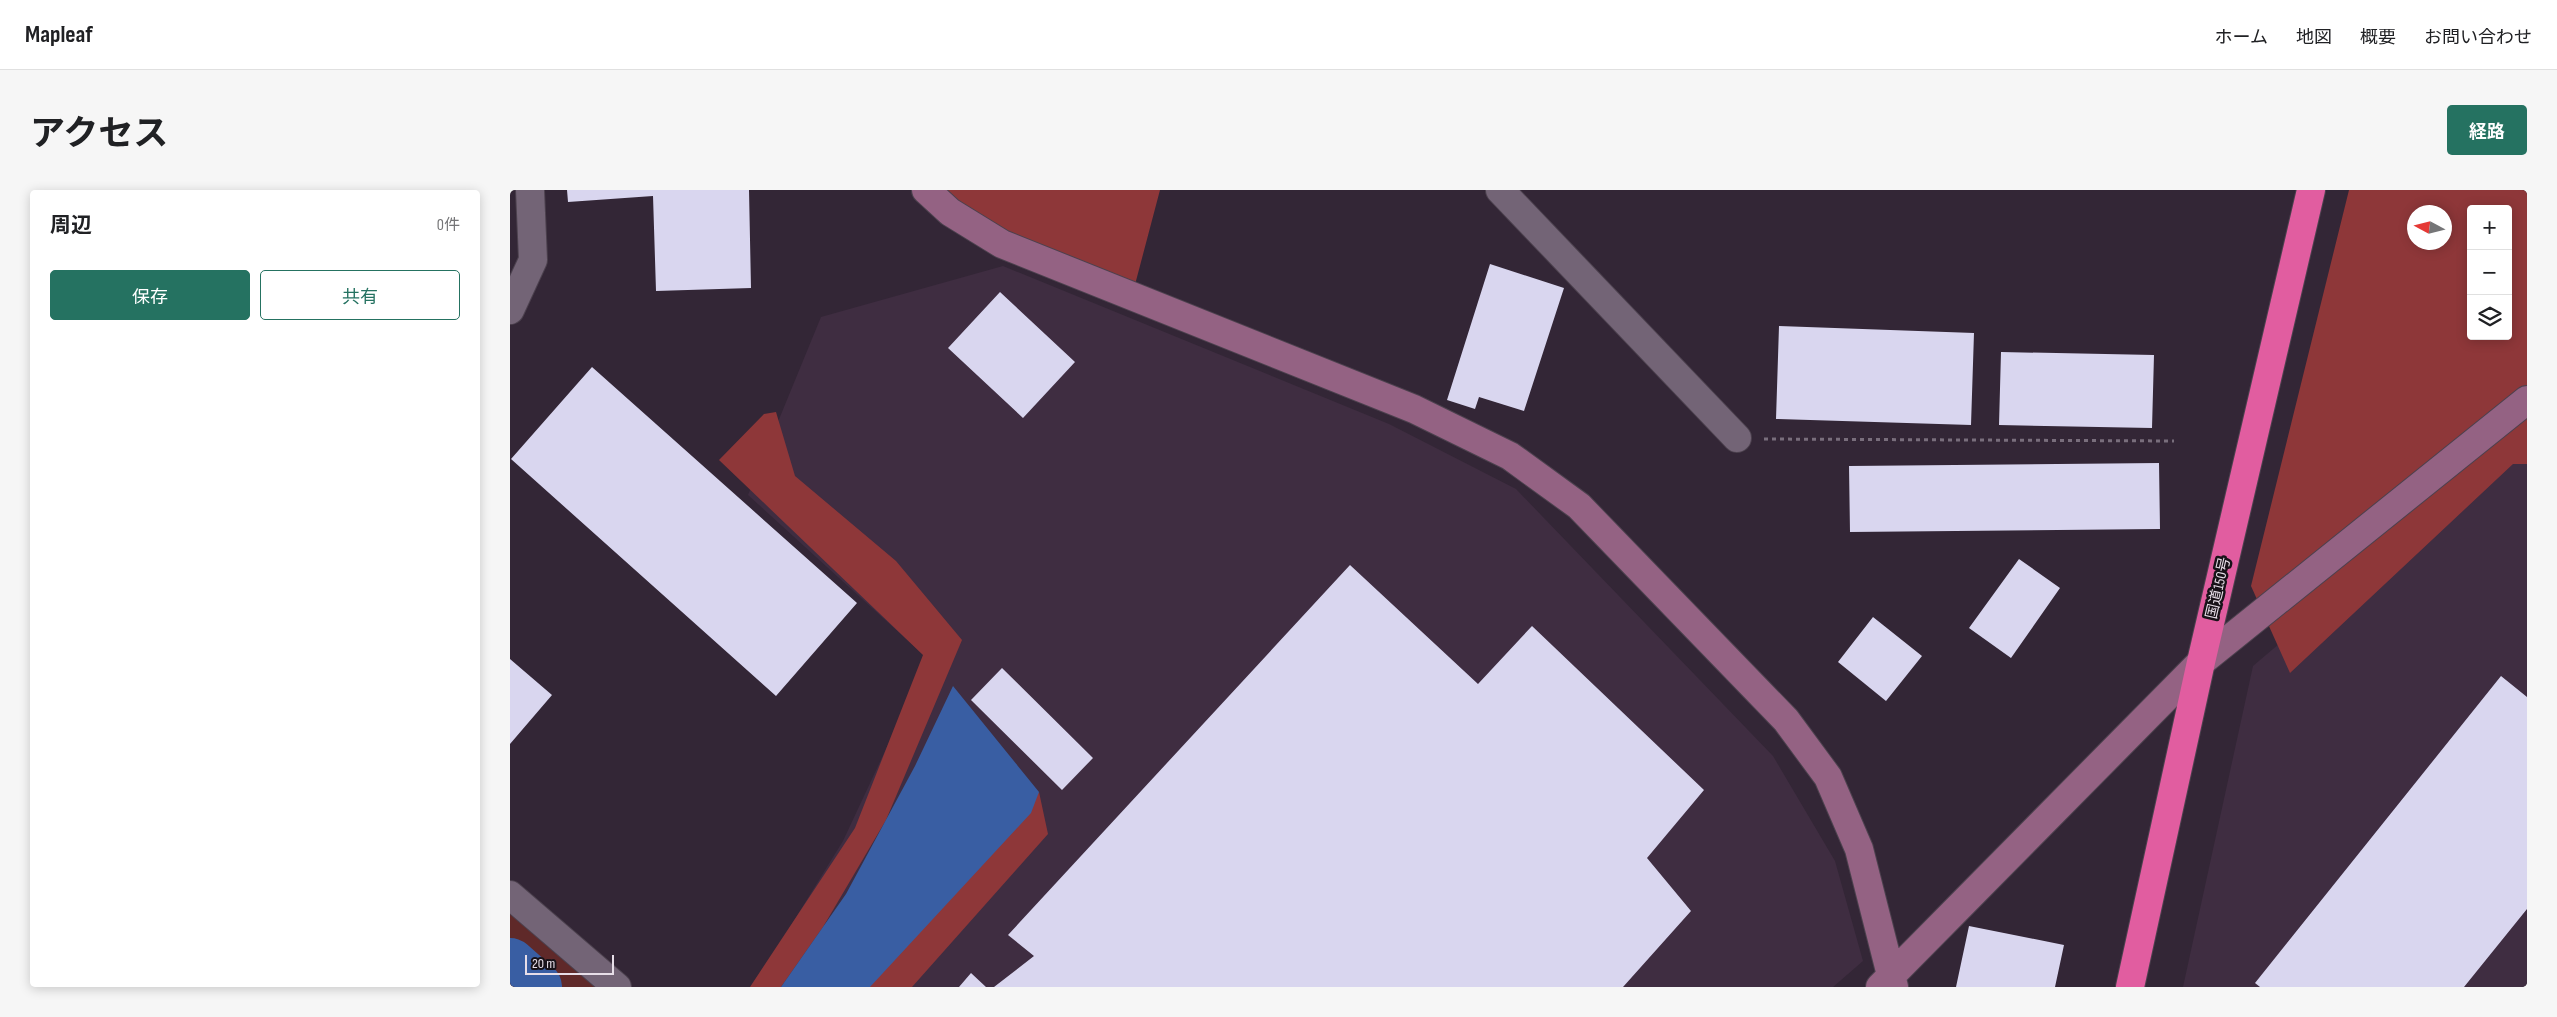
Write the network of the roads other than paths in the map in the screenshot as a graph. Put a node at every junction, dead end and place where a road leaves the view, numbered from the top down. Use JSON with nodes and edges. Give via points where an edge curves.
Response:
{"nodes":[{"id":1,"x":530,"y":190,"type":"edge"},
{"id":2,"x":926,"y":190,"type":"edge"},
{"id":3,"x":1500,"y":190,"type":"edge"},
{"id":4,"x":2311,"y":190,"type":"edge"},
{"id":5,"x":510,"y":310,"type":"edge"},
{"id":6,"x":2527,"y":400,"type":"edge"},
{"id":7,"x":1738,"y":438,"type":"road end"},
{"id":8,"x":2201,"y":662,"type":"junction"},
{"id":9,"x":510,"y":895,"type":"edge"},
{"id":10,"x":1888,"y":984,"type":"edge"},
{"id":11,"x":617,"y":987,"type":"edge"},
{"id":12,"x":2130,"y":987,"type":"edge"}],
"edges":[{"from":1,"to":5,"type":"street","via":[[533,260]]},
{"from":2,"to":10,"type":"street","via":[[950,212],[1002,244],[1414,409],[1510,456],[1579,506],[1786,720],[1828,777],[1859,849]]},
{"from":3,"to":7,"type":"street"},
{"from":4,"to":8,"type":"highway","name":"国道150号"},
{"from":6,"to":8,"type":"street"},
{"from":8,"to":10,"type":"street"},
{"from":8,"to":12,"type":"highway","name":"国道150号"},
{"from":9,"to":11,"type":"street"}]}
